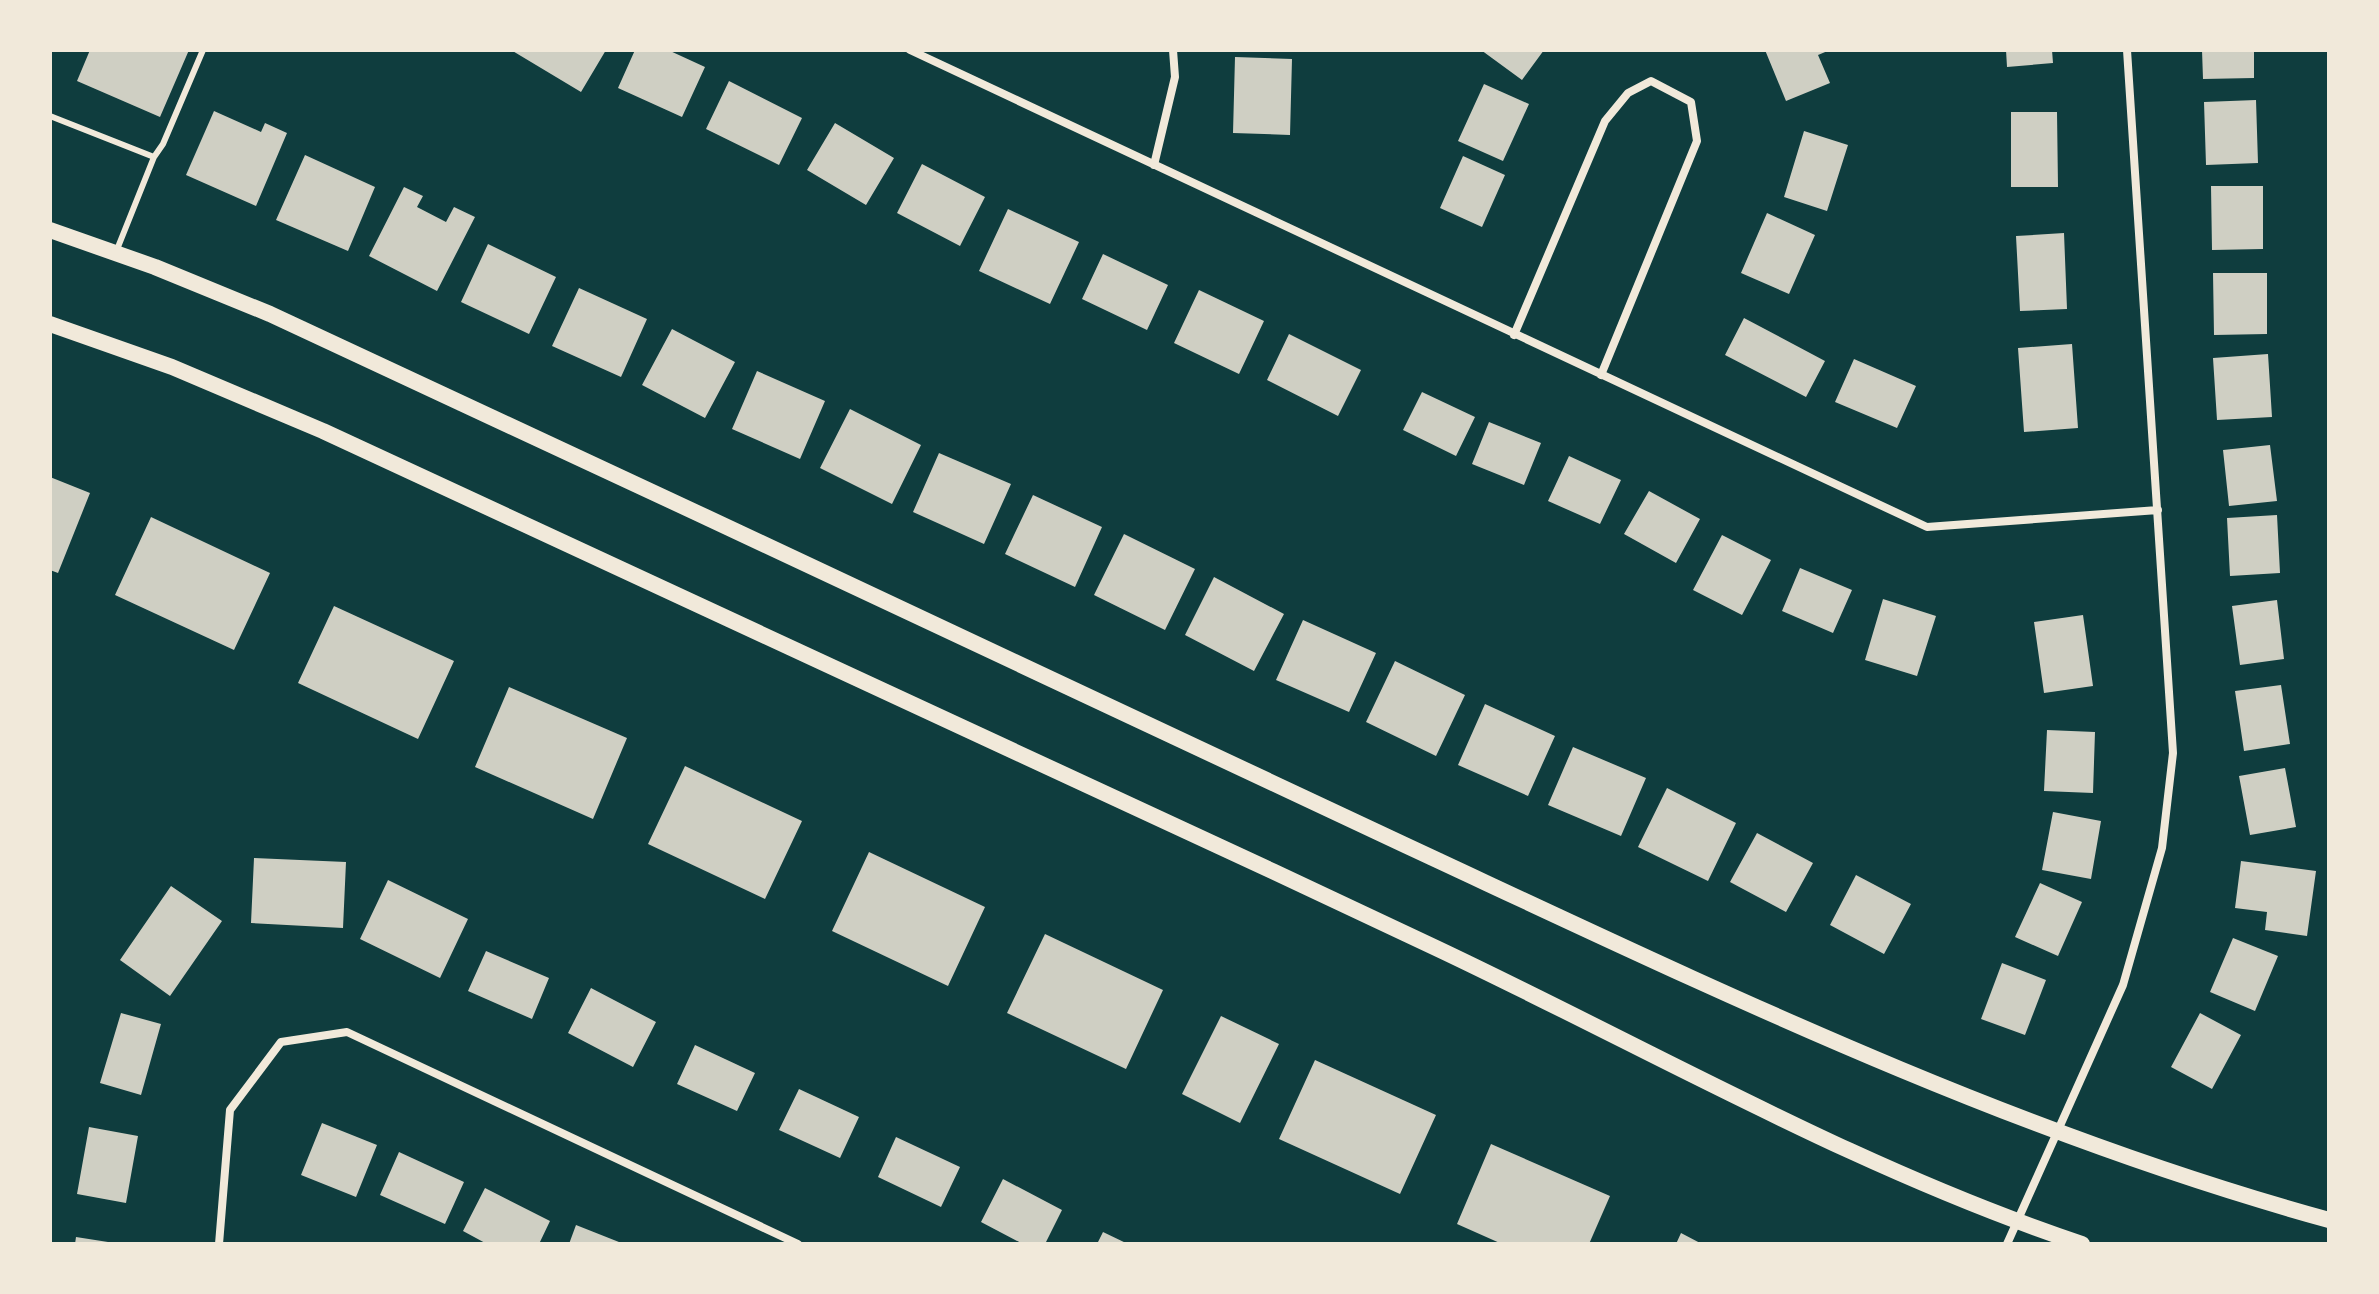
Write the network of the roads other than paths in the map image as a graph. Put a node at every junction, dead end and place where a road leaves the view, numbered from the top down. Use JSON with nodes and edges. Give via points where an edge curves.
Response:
{"nodes":[{"id":1,"x":203,"y":50,"type":"edge"},
{"id":2,"x":910,"y":50,"type":"edge"},
{"id":3,"x":1173,"y":50,"type":"edge"},
{"id":4,"x":2127,"y":50,"type":"edge"},
{"id":5,"x":50,"y":116,"type":"edge"},
{"id":6,"x":154,"y":157,"type":"junction"},
{"id":7,"x":1154,"y":165,"type":"junction"},
{"id":8,"x":50,"y":230,"type":"edge"},
{"id":9,"x":116,"y":252,"type":"junction"},
{"id":10,"x":50,"y":324,"type":"edge"},
{"id":11,"x":1514,"y":335,"type":"junction"},
{"id":12,"x":1601,"y":375,"type":"junction"},
{"id":13,"x":2158,"y":510,"type":"junction"},
{"id":14,"x":2059,"y":1132,"type":"junction"},
{"id":15,"x":2329,"y":1220,"type":"edge"},
{"id":16,"x":2018,"y":1221,"type":"junction"},
{"id":17,"x":219,"y":1244,"type":"edge"},
{"id":18,"x":798,"y":1244,"type":"edge"},
{"id":19,"x":2007,"y":1244,"type":"edge"},
{"id":20,"x":2082,"y":1244,"type":"edge"}],
"edges":[{"from":1,"to":6,"type":"lane"},
{"from":2,"to":7,"type":"street"},
{"from":3,"to":7,"type":"street","via":[[1175,77]]},
{"from":4,"to":13,"type":"street"},
{"from":5,"to":6,"type":"lane"},
{"from":6,"to":9,"type":"lane"},
{"from":7,"to":11,"type":"street"},
{"from":8,"to":9,"type":"main road"},
{"from":9,"to":14,"type":"main road","via":[[270,314],[1786,1020]]},
{"from":10,"to":16,"type":"main road","via":[[197,377],[323,431],[1278,873],[1890,1168]]},
{"from":11,"to":12,"type":"street"},
{"from":11,"to":12,"type":"street","via":[[1605,121],[1628,93],[1651,81],[1691,102],[1697,141]]},
{"from":12,"to":13,"type":"street","via":[[1927,527]]},
{"from":13,"to":14,"type":"street","via":[[2173,753],[2162,848],[2123,985]]},
{"from":14,"to":15,"type":"main road"},
{"from":14,"to":16,"type":"street"},
{"from":16,"to":19,"type":"street"},
{"from":16,"to":20,"type":"main road"},
{"from":17,"to":18,"type":"street","via":[[230,1110],[281,1042],[347,1032]]}]}
